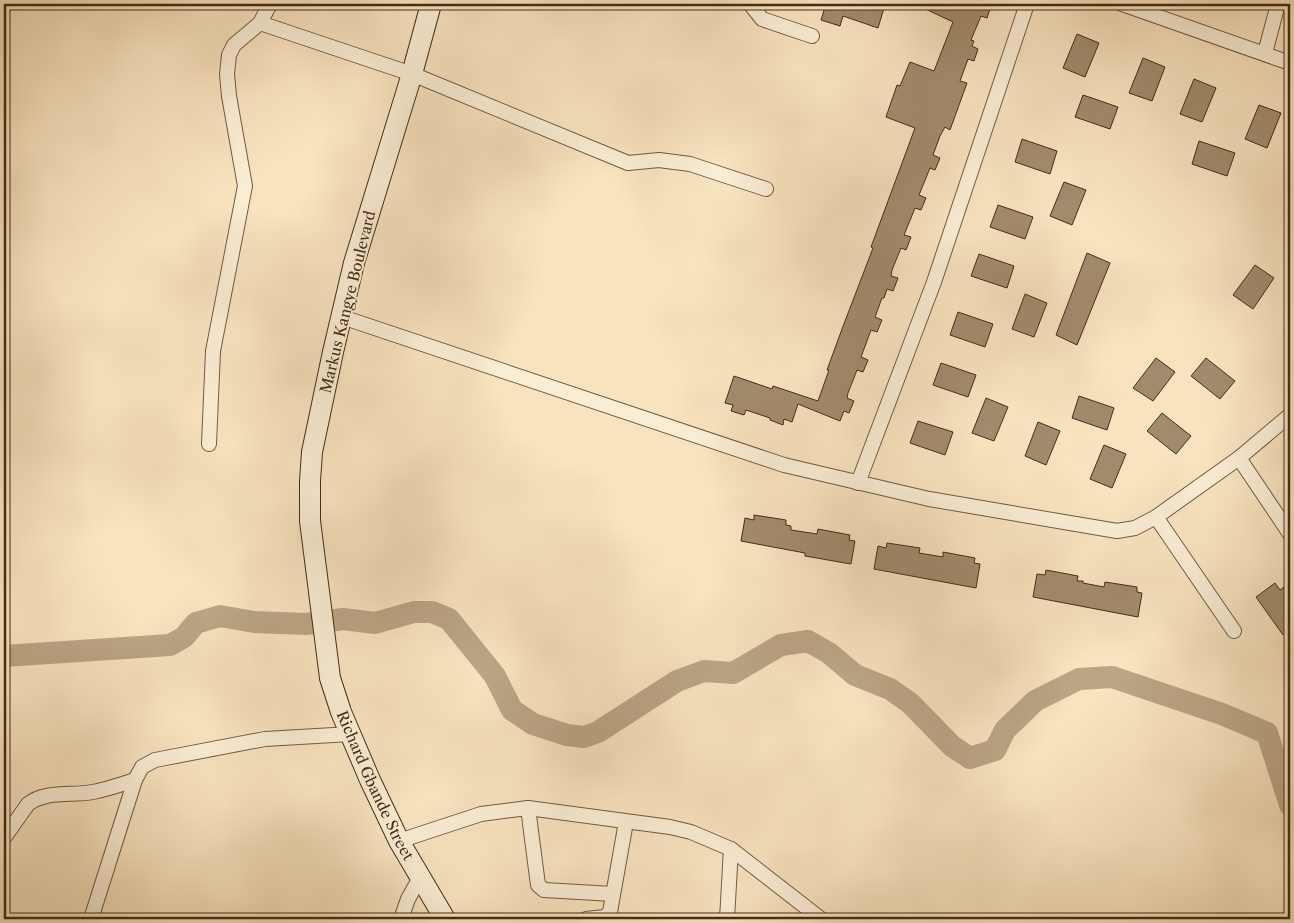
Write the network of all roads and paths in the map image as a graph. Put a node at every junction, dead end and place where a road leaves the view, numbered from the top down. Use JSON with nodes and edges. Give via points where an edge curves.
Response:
{"nodes":[{"id":1,"x":270,"y":4,"type":"edge"},
{"id":2,"x":431,"y":4,"type":"edge"},
{"id":3,"x":750,"y":4,"type":"edge"},
{"id":4,"x":1026,"y":4,"type":"edge"},
{"id":5,"x":1126,"y":4,"type":"edge"},
{"id":6,"x":1278,"y":4,"type":"edge"},
{"id":7,"x":260,"y":23,"type":"junction"},
{"id":8,"x":812,"y":36,"type":"dead end"},
{"id":9,"x":1265,"y":53,"type":"junction"},
{"id":10,"x":1290,"y":63,"type":"edge"},
{"id":11,"x":412,"y":74,"type":"junction"},
{"id":12,"x":766,"y":189,"type":"dead end"},
{"id":13,"x":342,"y":317,"type":"junction"},
{"id":14,"x":1290,"y":415,"type":"edge"},
{"id":15,"x":209,"y":444,"type":"dead end"},
{"id":16,"x":1239,"y":458,"type":"junction"},
{"id":17,"x":858,"y":483,"type":"junction"},
{"id":18,"x":1156,"y":517,"type":"junction"},
{"id":19,"x":1290,"y":534,"type":"edge"},
{"id":20,"x":1234,"y":631,"type":"dead end"},
{"id":21,"x":326,"y":643,"type":"joint"},
{"id":22,"x":351,"y":734,"type":"junction"},
{"id":23,"x":135,"y":780,"type":"junction"},
{"id":24,"x":528,"y":808,"type":"junction"},
{"id":25,"x":626,"y":822,"type":"junction"},
{"id":26,"x":4,"y":838,"type":"edge"},
{"id":27,"x":399,"y":841,"type":"junction"},
{"id":28,"x":731,"y":849,"type":"junction"},
{"id":29,"x":420,"y":876,"type":"junction"},
{"id":30,"x":613,"y":894,"type":"junction"},
{"id":31,"x":91,"y":919,"type":"edge"},
{"id":32,"x":401,"y":919,"type":"edge"},
{"id":33,"x":446,"y":919,"type":"edge"},
{"id":34,"x":586,"y":919,"type":"edge"},
{"id":35,"x":727,"y":919,"type":"edge"},
{"id":36,"x":821,"y":919,"type":"edge"}],
"edges":[{"from":1,"to":7,"type":"street"},
{"from":2,"to":11,"type":"street","name":"Markus Kangye Boulevard"},
{"from":3,"to":8,"type":"street","via":[[762,19]]},
{"from":4,"to":17,"type":"street","via":[[937,273]]},
{"from":5,"to":9,"type":"street"},
{"from":6,"to":9,"type":"street"},
{"from":7,"to":11,"type":"street"},
{"from":7,"to":15,"type":"street","via":[[234,45],[229,55],[229,96],[245,186],[212,352]]},
{"from":9,"to":10,"type":"street"},
{"from":11,"to":12,"type":"street","via":[[628,164],[660,160],[690,164]]},
{"from":11,"to":13,"type":"street","name":"Markus Kangye Boulevard","via":[[354,263]]},
{"from":13,"to":17,"type":"street","via":[[784,465]]},
{"from":13,"to":21,"type":"street","name":"Markus Kangye Boulevard","via":[[312,452],[310,481],[310,521]]},
{"from":14,"to":16,"type":"street"},
{"from":16,"to":18,"type":"street"},
{"from":16,"to":19,"type":"street"},
{"from":17,"to":18,"type":"street","via":[[929,500],[1117,531],[1135,528]]},
{"from":18,"to":20,"type":"street"},
{"from":21,"to":22,"type":"street","name":"Richard Gbande Street","via":[[330,678]]},
{"from":22,"to":23,"type":"street","via":[[265,739],[155,760],[142,767]]},
{"from":22,"to":27,"type":"street","name":"Richard Gbande Street"},
{"from":23,"to":26,"type":"street","via":[[92,792],[51,795],[34,800]]},
{"from":23,"to":31,"type":"street"},
{"from":24,"to":25,"type":"street"},
{"from":24,"to":27,"type":"street","via":[[481,814]]},
{"from":24,"to":30,"type":"street","via":[[540,888]]},
{"from":25,"to":28,"type":"street","via":[[683,830]]},
{"from":25,"to":30,"type":"street"},
{"from":27,"to":29,"type":"street","name":"Richard Gbande Street"},
{"from":28,"to":35,"type":"street"},
{"from":28,"to":36,"type":"street"},
{"from":29,"to":32,"type":"street"},
{"from":29,"to":33,"type":"street","name":"Richard Gbande Street"},
{"from":30,"to":34,"type":"street","via":[[608,915]]}]}
